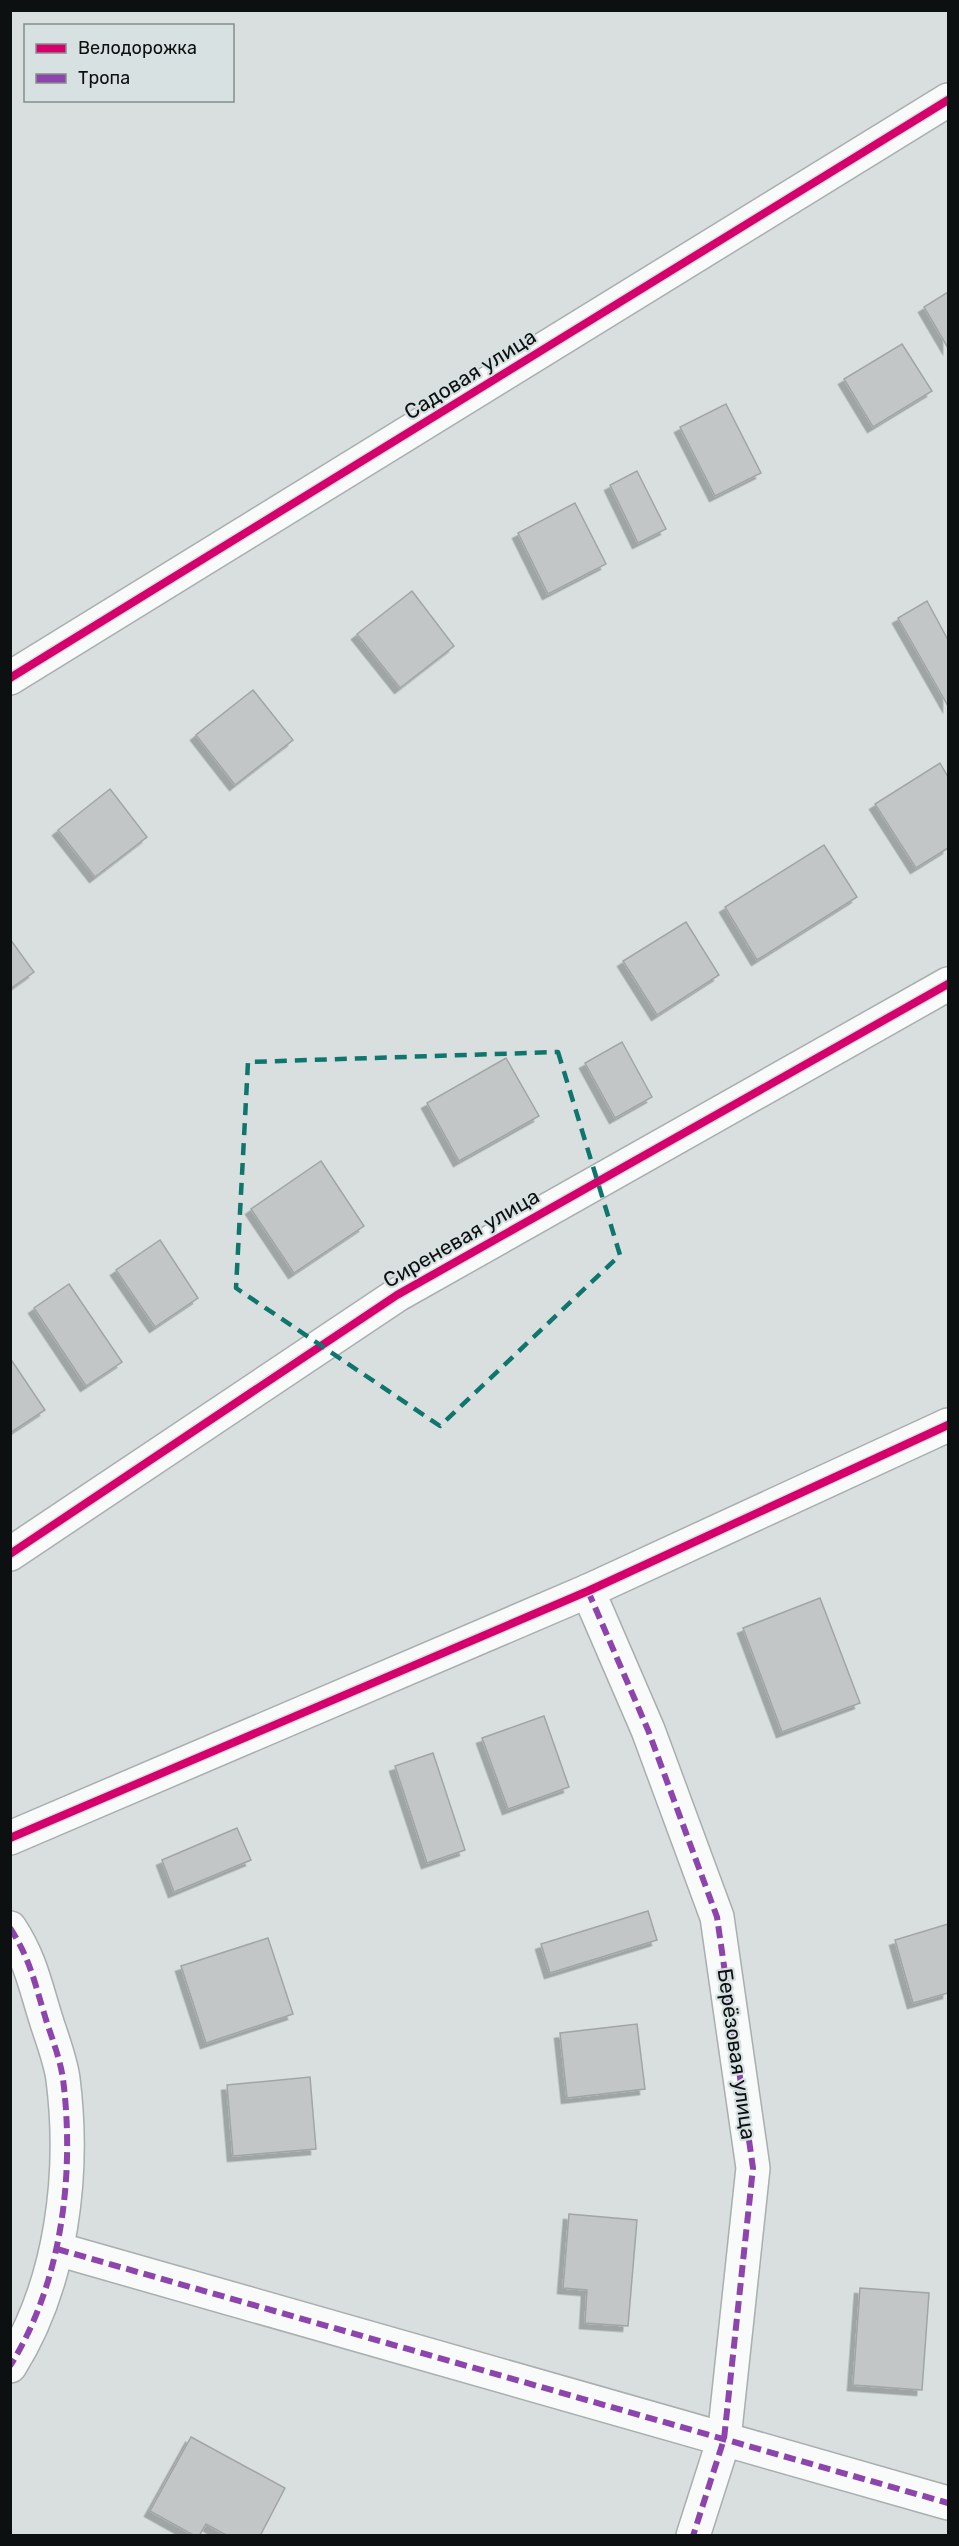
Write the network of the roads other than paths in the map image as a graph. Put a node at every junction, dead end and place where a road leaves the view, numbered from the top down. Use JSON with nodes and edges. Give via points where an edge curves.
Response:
{"nodes":[{"id":1,"x":948,"y":100,"type":"edge"},
{"id":2,"x":10,"y":678,"type":"edge"},
{"id":3,"x":948,"y":984,"type":"edge"},
{"id":4,"x":948,"y":1425,"type":"edge"},
{"id":5,"x":10,"y":1554,"type":"edge"},
{"id":6,"x":588,"y":1591,"type":"junction"},
{"id":7,"x":10,"y":1838,"type":"edge"},
{"id":8,"x":10,"y":1928,"type":"edge"},
{"id":9,"x":57,"y":2249,"type":"junction"},
{"id":10,"x":10,"y":2366,"type":"edge"},
{"id":11,"x":724,"y":2439,"type":"junction"},
{"id":12,"x":948,"y":2503,"type":"edge"},
{"id":13,"x":693,"y":2535,"type":"edge"}],
"edges":[{"from":1,"to":2,"type":"street","name":"Садовая улица"},
{"from":3,"to":5,"type":"street","name":"Сиреневая улица","via":[[397,1295]]},
{"from":4,"to":6,"type":"street"},
{"from":6,"to":7,"type":"street"},
{"from":6,"to":11,"type":"street","name":"Берёзовая улица","via":[[648,1730],[717,1917],[753,2168]]},
{"from":8,"to":9,"type":"street","via":[[26,1953],[63,2076],[68,2159]]},
{"from":9,"to":10,"type":"street","via":[[28,2337]]},
{"from":9,"to":11,"type":"street"},
{"from":11,"to":12,"type":"street"},
{"from":11,"to":13,"type":"street","name":"Берёзовая улица"}]}
